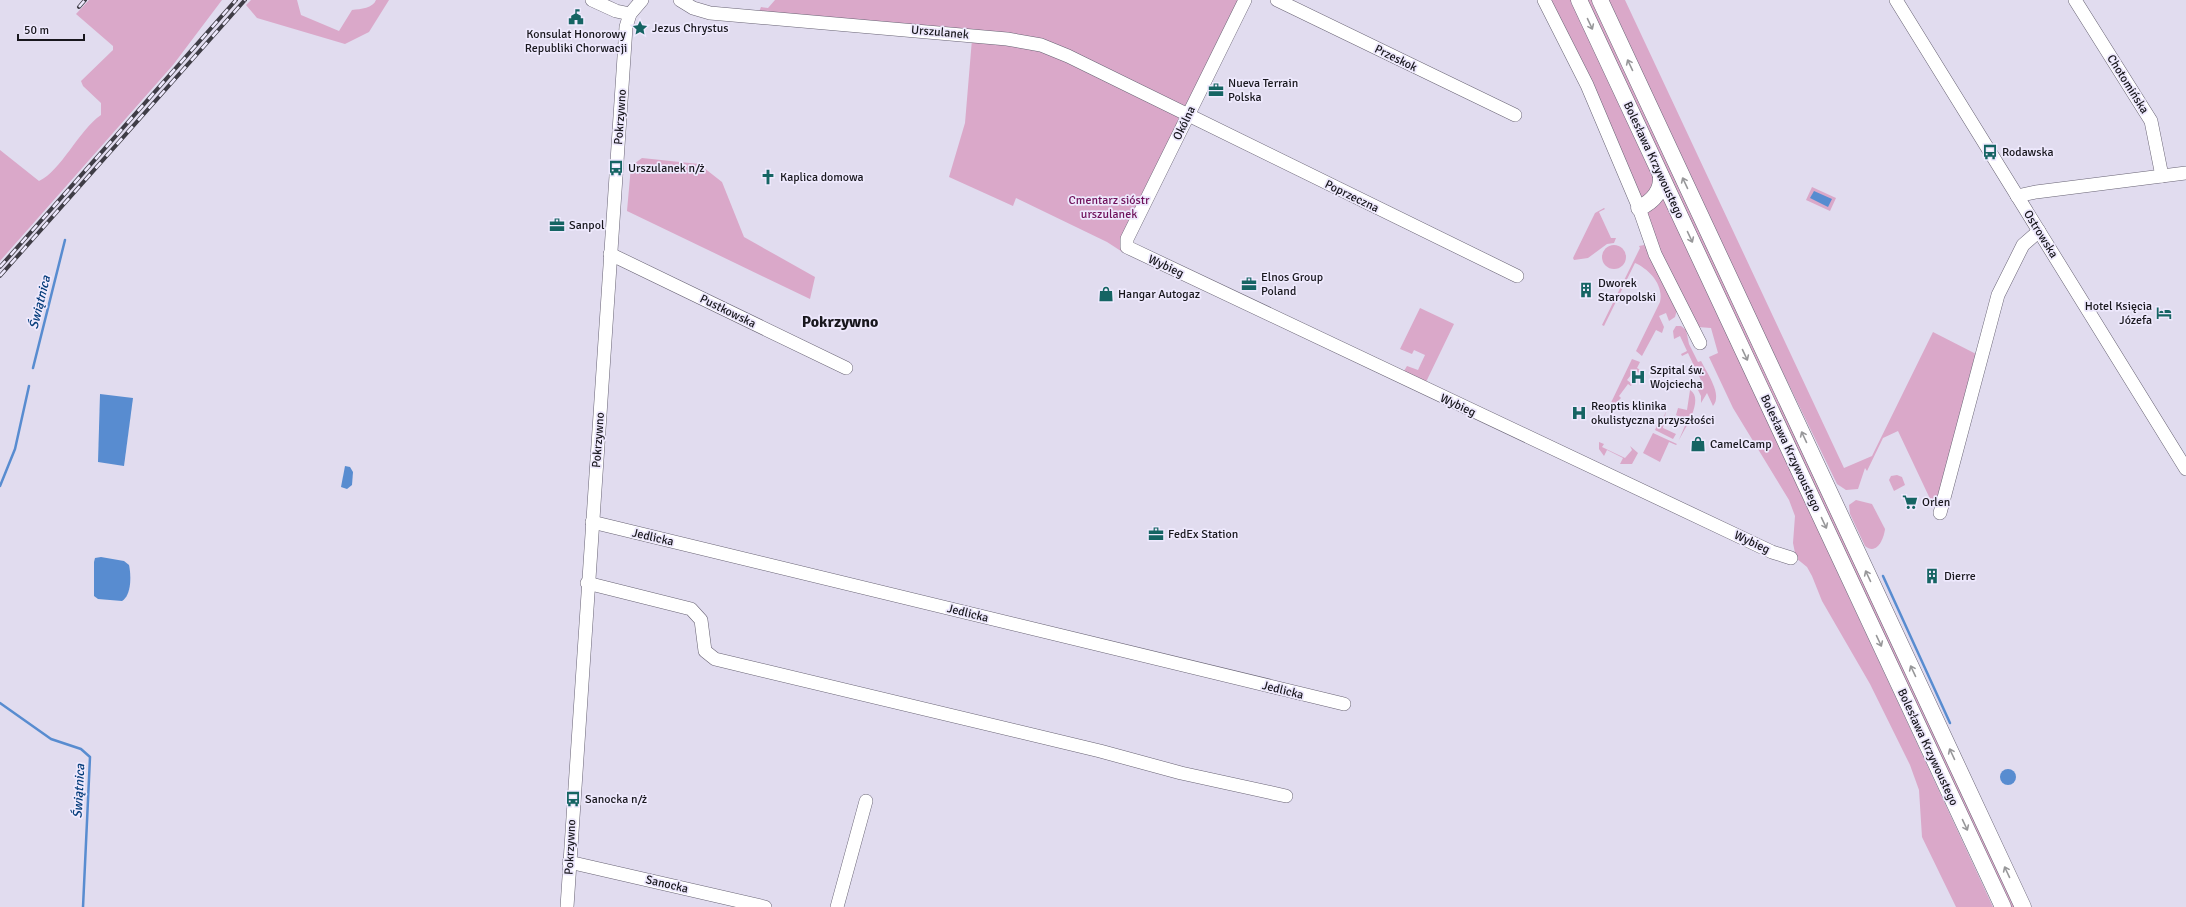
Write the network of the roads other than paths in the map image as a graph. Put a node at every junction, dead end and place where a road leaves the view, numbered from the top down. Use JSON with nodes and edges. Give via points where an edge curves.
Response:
{"nodes":[{"id":1,"x":592,"y":0,"type":"edge"},
{"id":2,"x":642,"y":0,"type":"edge"},
{"id":3,"x":680,"y":0,"type":"edge"},
{"id":4,"x":1245,"y":0,"type":"edge"},
{"id":5,"x":1277,"y":0,"type":"edge"},
{"id":6,"x":1544,"y":0,"type":"edge"},
{"id":7,"x":1579,"y":0,"type":"edge"},
{"id":8,"x":1600,"y":0,"type":"edge"},
{"id":9,"x":1896,"y":0,"type":"edge"},
{"id":10,"x":2075,"y":0,"type":"edge"},
{"id":11,"x":630,"y":14,"type":"junction"},
{"id":12,"x":1188,"y":115,"type":"junction"},
{"id":13,"x":1515,"y":115,"type":"dead end"},
{"id":14,"x":2186,"y":173,"type":"edge"},
{"id":15,"x":1661,"y":176,"type":"junction"},
{"id":16,"x":2162,"y":176,"type":"junction"},
{"id":17,"x":2017,"y":196,"type":"junction"},
{"id":18,"x":1639,"y":208,"type":"junction"},
{"id":19,"x":2039,"y":231,"type":"junction"},
{"id":20,"x":1127,"y":247,"type":"joint"},
{"id":21,"x":610,"y":254,"type":"junction"},
{"id":22,"x":1517,"y":276,"type":"dead end"},
{"id":23,"x":1700,"y":343,"type":"dead end"},
{"id":24,"x":846,"y":368,"type":"dead end"},
{"id":25,"x":2186,"y":469,"type":"edge"},
{"id":26,"x":1940,"y":513,"type":"dead end"},
{"id":27,"x":592,"y":522,"type":"junction"},
{"id":28,"x":1791,"y":558,"type":"dead end"},
{"id":29,"x":587,"y":583,"type":"junction"},
{"id":30,"x":1344,"y":704,"type":"dead end"},
{"id":31,"x":1286,"y":796,"type":"dead end"},
{"id":32,"x":866,"y":801,"type":"dead end"},
{"id":33,"x":569,"y":862,"type":"junction"},
{"id":34,"x":720,"y":902,"type":"edge"},
{"id":35,"x":567,"y":907,"type":"edge"},
{"id":36,"x":765,"y":907,"type":"edge"},
{"id":37,"x":837,"y":907,"type":"edge"},
{"id":38,"x":2003,"y":907,"type":"edge"},
{"id":39,"x":2023,"y":907,"type":"edge"}],
"edges":[{"from":1,"to":11,"type":"street"},
{"from":2,"to":11,"type":"street"},
{"from":3,"to":12,"type":"street","name":"Urszulanek","via":[[693,8],[710,13],[1028,42],[1068,56]]},
{"from":4,"to":12,"type":"street","name":"Okólna"},
{"from":5,"to":13,"type":"street","name":"Przeskok"},
{"from":6,"to":18,"type":"street","via":[[1587,85]]},
{"from":7,"to":15,"type":"main road","name":"Bolesława Krzywoustego","one_way":true},
{"from":39,"to":8,"type":"main road","name":"Bolesława Krzywoustego","one_way":true},
{"from":9,"to":17,"type":"street","name":"Ostrowska"},
{"from":10,"to":16,"type":"street","name":"Chotomińska","via":[[2151,121]]},
{"from":11,"to":21,"type":"street","name":"Pokrzywno","via":[[626,27]]},
{"from":12,"to":20,"type":"street","name":"Okólna","via":[[1127,239]]},
{"from":12,"to":22,"type":"street","name":"Poprzeczna"},
{"from":14,"to":16,"type":"street"},
{"from":15,"to":18,"type":"main road","via":[[1659,191],[1648,203]]},
{"from":15,"to":38,"type":"main road","name":"Bolesława Krzywoustego","one_way":true},
{"from":16,"to":17,"type":"street"},
{"from":17,"to":19,"type":"street","name":"Ostrowska"},
{"from":18,"to":23,"type":"street","via":[[1655,254]]},
{"from":19,"to":25,"type":"street","name":"Ostrowska"},
{"from":19,"to":26,"type":"street","via":[[2023,245],[1998,295]]},
{"from":20,"to":28,"type":"street","name":"Wybieg","via":[[1772,552]]},
{"from":21,"to":24,"type":"street","name":"Pustkowska"},
{"from":21,"to":27,"type":"street","name":"Pokrzywno"},
{"from":27,"to":29,"type":"street","name":"Pokrzywno"},
{"from":27,"to":30,"type":"street","name":"Jedlicka"},
{"from":29,"to":31,"type":"street","via":[[691,609],[701,620],[705,651],[715,659],[1100,751],[1181,773]]},
{"from":29,"to":33,"type":"street","name":"Pokrzywno"},
{"from":32,"to":37,"type":"street"},
{"from":33,"to":34,"type":"street","name":"Sanocka"},
{"from":33,"to":35,"type":"street","name":"Pokrzywno"},
{"from":34,"to":36,"type":"street","name":"Sanocka"}]}
